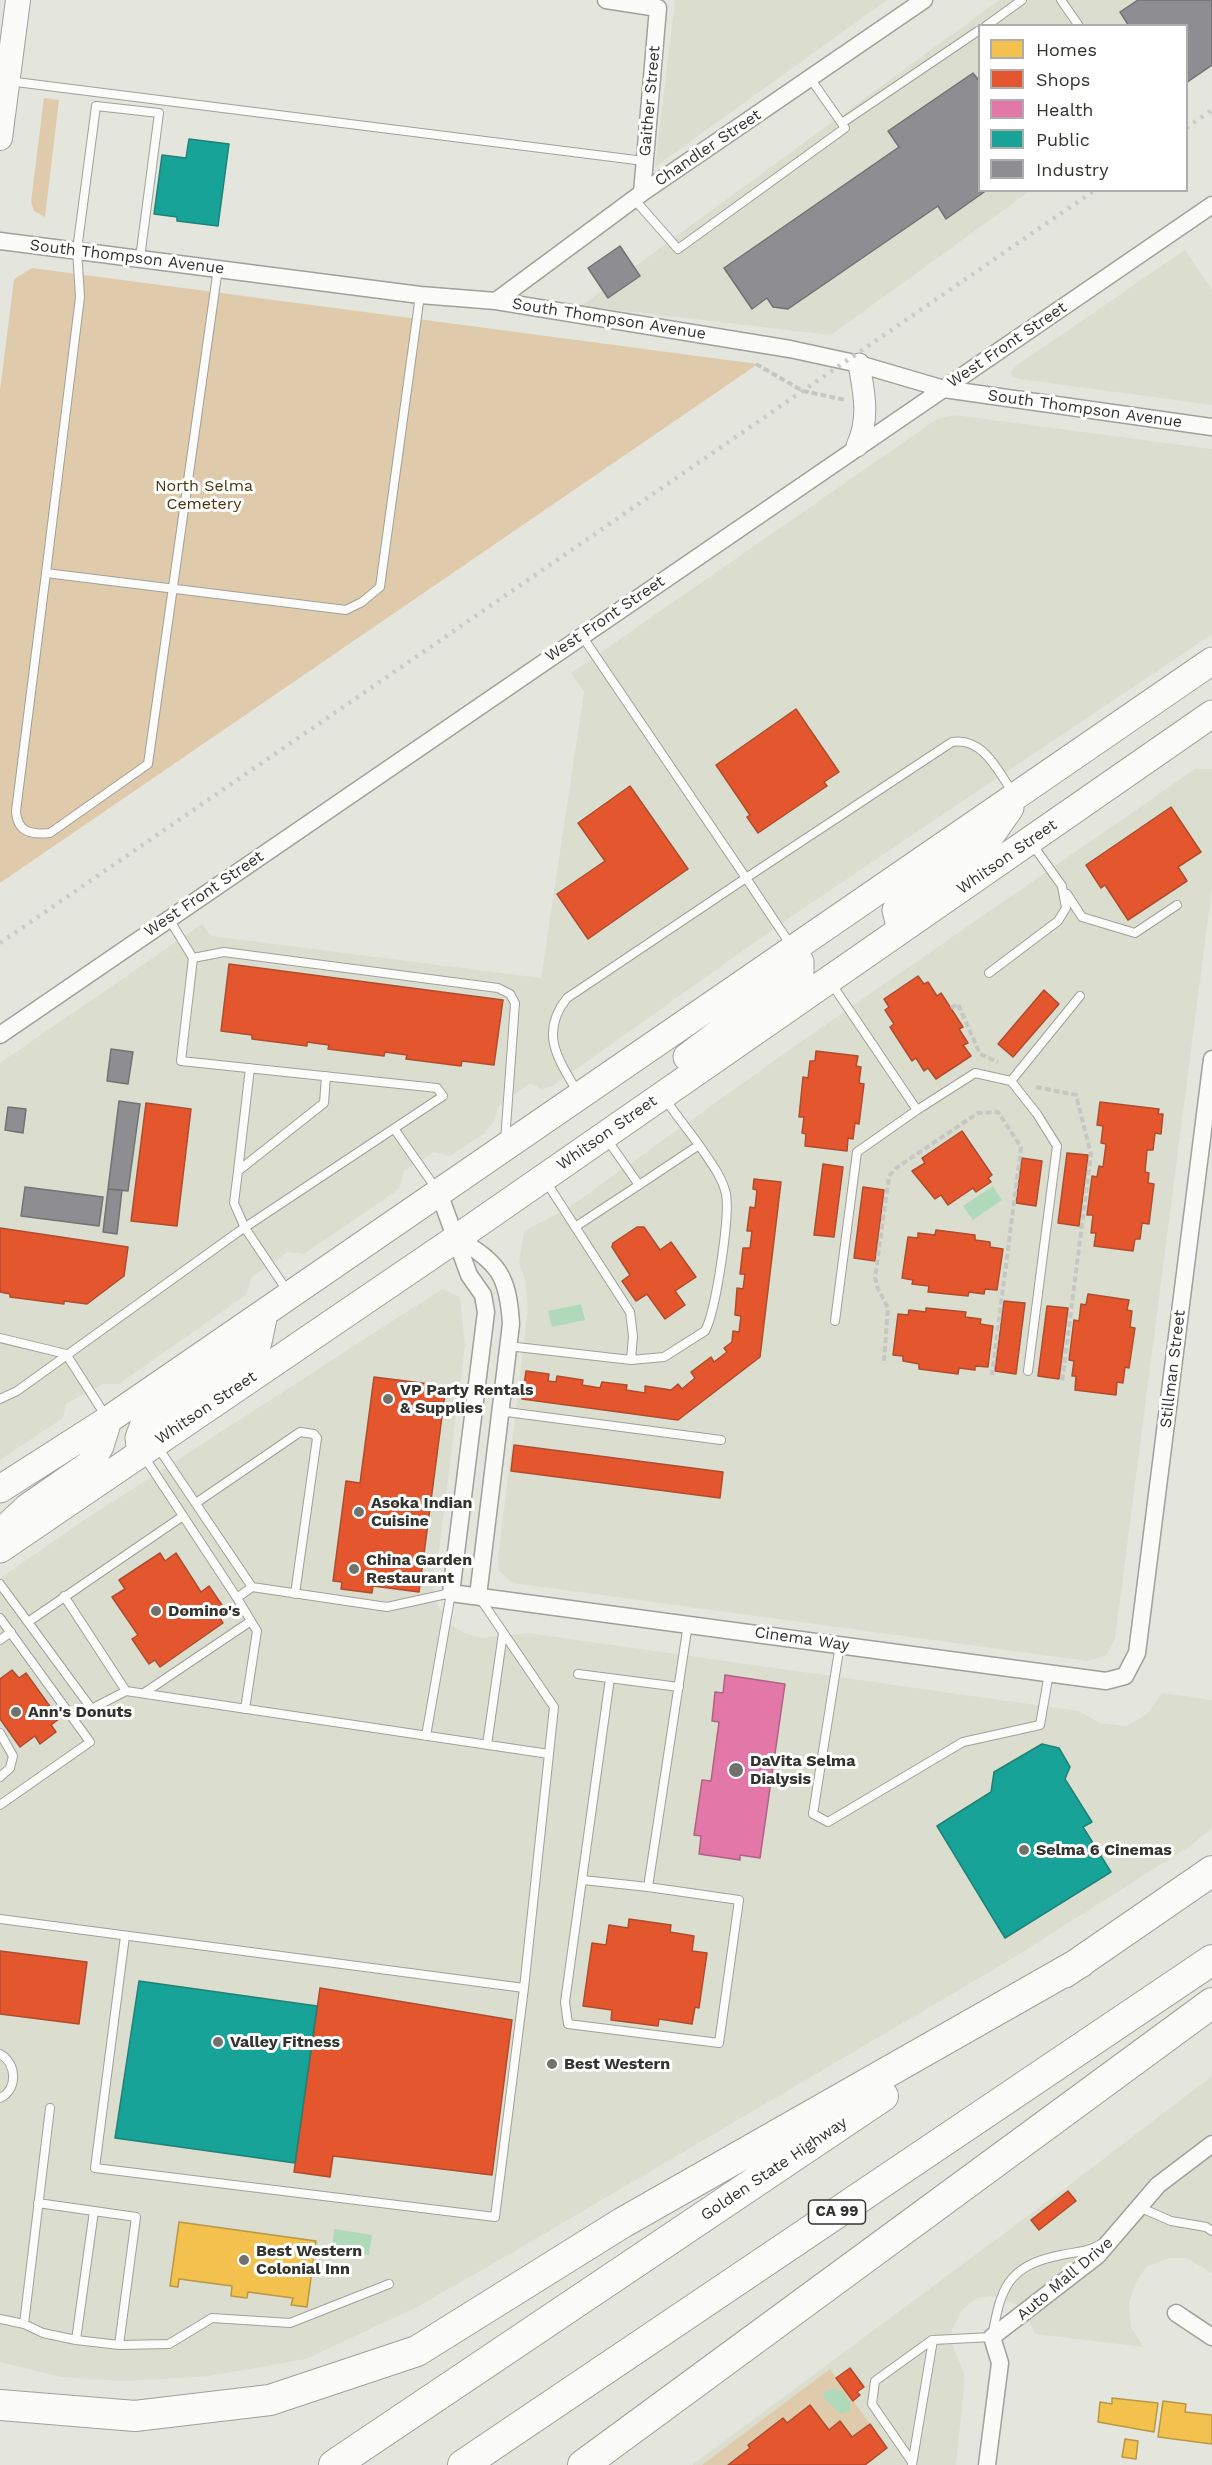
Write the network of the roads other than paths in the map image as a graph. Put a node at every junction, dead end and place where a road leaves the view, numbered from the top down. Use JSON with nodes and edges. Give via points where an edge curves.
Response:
{"nodes":[{"id":1,"x":18,"y":0,"type":"edge"},
{"id":2,"x":606,"y":0,"type":"edge"},
{"id":3,"x":924,"y":0,"type":"edge"},
{"id":4,"x":1022,"y":0,"type":"edge"},
{"id":5,"x":1061,"y":0,"type":"edge"},
{"id":6,"x":989,"y":24,"type":"edge"},
{"id":7,"x":1078,"y":24,"type":"edge"},
{"id":8,"x":978,"y":32,"type":"edge"},
{"id":9,"x":810,"y":78,"type":"junction"},
{"id":10,"x":8,"y":81,"type":"junction"},
{"id":11,"x":842,"y":123,"type":"junction"},
{"id":12,"x":0,"y":138,"type":"edge"},
{"id":13,"x":644,"y":161,"type":"junction"},
{"id":14,"x":638,"y":196,"type":"junction"},
{"id":15,"x":1212,"y":205,"type":"edge"},
{"id":16,"x":0,"y":241,"type":"edge"},
{"id":17,"x":77,"y":250,"type":"junction"},
{"id":18,"x":140,"y":258,"type":"junction"},
{"id":19,"x":218,"y":268,"type":"junction"},
{"id":20,"x":420,"y":295,"type":"junction"},
{"id":21,"x":496,"y":301,"type":"junction"},
{"id":22,"x":858,"y":364,"type":"junction"},
{"id":23,"x":944,"y":389,"type":"junction"},
{"id":24,"x":1212,"y":427,"type":"edge"},
{"id":25,"x":857,"y":446,"type":"junction"},
{"id":26,"x":46,"y":573,"type":"junction"},
{"id":27,"x":174,"y":588,"type":"junction"},
{"id":28,"x":581,"y":635,"type":"junction"},
{"id":29,"x":1212,"y":661,"type":"edge"},
{"id":30,"x":1212,"y":714,"type":"edge"},
{"id":31,"x":1016,"y":796,"type":"junction"},
{"id":32,"x":1031,"y":842,"type":"junction"},
{"id":33,"x":746,"y":878,"type":"junction"},
{"id":34,"x":1062,"y":886,"type":"junction"},
{"id":35,"x":1177,"y":905,"type":"dead end"},
{"id":36,"x":168,"y":918,"type":"junction"},
{"id":37,"x":901,"y":930,"type":"junction"},
{"id":38,"x":794,"y":949,"type":"junction"},
{"id":39,"x":193,"y":958,"type":"junction"},
{"id":40,"x":989,"y":973,"type":"dead end"},
{"id":41,"x":829,"y":980,"type":"junction"},
{"id":42,"x":1080,"y":996,"type":"dead end"},
{"id":43,"x":0,"y":1035,"type":"edge"},
{"id":44,"x":1212,"y":1059,"type":"edge"},
{"id":45,"x":250,"y":1068,"type":"junction"},
{"id":46,"x":326,"y":1076,"type":"junction"},
{"id":47,"x":1011,"y":1081,"type":"junction"},
{"id":48,"x":662,"y":1095,"type":"junction"},
{"id":49,"x":579,"y":1096,"type":"junction"},
{"id":50,"x":917,"y":1110,"type":"junction"},
{"id":51,"x":395,"y":1130,"type":"junction"},
{"id":52,"x":604,"y":1135,"type":"junction"},
{"id":53,"x":699,"y":1145,"type":"junction"},
{"id":54,"x":504,"y":1148,"type":"junction"},
{"id":55,"x":1205,"y":1169,"type":"edge"},
{"id":56,"x":238,"y":1170,"type":"junction"},
{"id":57,"x":543,"y":1177,"type":"junction"},
{"id":58,"x":639,"y":1185,"type":"junction"},
{"id":59,"x":440,"y":1193,"type":"junction"},
{"id":60,"x":575,"y":1227,"type":"junction"},
{"id":61,"x":245,"y":1228,"type":"junction"},
{"id":62,"x":457,"y":1238,"type":"junction"},
{"id":63,"x":290,"y":1295,"type":"junction"},
{"id":64,"x":264,"y":1313,"type":"junction"},
{"id":65,"x":835,"y":1321,"type":"dead end"},
{"id":66,"x":0,"y":1338,"type":"edge"},
{"id":67,"x":508,"y":1346,"type":"junction"},
{"id":68,"x":66,"y":1354,"type":"junction"},
{"id":69,"x":631,"y":1360,"type":"junction"},
{"id":70,"x":1028,"y":1371,"type":"dead end"},
{"id":71,"x":0,"y":1400,"type":"edge"},
{"id":72,"x":499,"y":1411,"type":"junction"},
{"id":73,"x":108,"y":1420,"type":"junction"},
{"id":74,"x":721,"y":1440,"type":"dead end"},
{"id":75,"x":148,"y":1448,"type":"junction"},
{"id":76,"x":0,"y":1489,"type":"edge"},
{"id":77,"x":196,"y":1503,"type":"junction"},
{"id":78,"x":183,"y":1516,"type":"junction"},
{"id":79,"x":0,"y":1533,"type":"edge"},
{"id":80,"x":0,"y":1549,"type":"edge"},
{"id":81,"x":0,"y":1584,"type":"edge"},
{"id":82,"x":252,"y":1587,"type":"junction"},
{"id":83,"x":451,"y":1593,"type":"junction"},
{"id":84,"x":296,"y":1594,"type":"junction"},
{"id":85,"x":64,"y":1596,"type":"junction"},
{"id":86,"x":478,"y":1596,"type":"junction"},
{"id":87,"x":237,"y":1598,"type":"junction"},
{"id":88,"x":0,"y":1618,"type":"edge"},
{"id":89,"x":250,"y":1621,"type":"junction"},
{"id":90,"x":28,"y":1622,"type":"junction"},
{"id":91,"x":688,"y":1624,"type":"junction"},
{"id":92,"x":11,"y":1632,"type":"junction"},
{"id":93,"x":504,"y":1633,"type":"junction"},
{"id":94,"x":0,"y":1640,"type":"edge"},
{"id":95,"x":840,"y":1644,"type":"junction"},
{"id":96,"x":1049,"y":1672,"type":"junction"},
{"id":97,"x":578,"y":1674,"type":"dead end"},
{"id":98,"x":1125,"y":1676,"type":"joint"},
{"id":99,"x":610,"y":1678,"type":"junction"},
{"id":100,"x":679,"y":1687,"type":"junction"},
{"id":101,"x":126,"y":1690,"type":"junction"},
{"id":102,"x":144,"y":1693,"type":"junction"},
{"id":103,"x":91,"y":1708,"type":"junction"},
{"id":104,"x":245,"y":1709,"type":"junction"},
{"id":105,"x":74,"y":1718,"type":"junction"},
{"id":106,"x":0,"y":1733,"type":"edge"},
{"id":107,"x":426,"y":1736,"type":"junction"},
{"id":108,"x":487,"y":1745,"type":"junction"},
{"id":109,"x":549,"y":1754,"type":"junction"},
{"id":110,"x":0,"y":1777,"type":"edge"},
{"id":111,"x":0,"y":1805,"type":"edge"},
{"id":112,"x":1212,"y":1870,"type":"edge"},
{"id":113,"x":583,"y":1880,"type":"junction"},
{"id":114,"x":648,"y":1887,"type":"junction"},
{"id":115,"x":0,"y":1919,"type":"edge"},
{"id":116,"x":125,"y":1936,"type":"junction"},
{"id":117,"x":1212,"y":1960,"type":"edge"},
{"id":118,"x":1081,"y":1962,"type":"junction"},
{"id":119,"x":524,"y":1988,"type":"junction"},
{"id":120,"x":1212,"y":2003,"type":"edge"},
{"id":121,"x":0,"y":2054,"type":"edge"},
{"id":122,"x":0,"y":2098,"type":"edge"},
{"id":123,"x":50,"y":2108,"type":"dead end"},
{"id":124,"x":1212,"y":2144,"type":"edge"},
{"id":125,"x":38,"y":2202,"type":"junction"},
{"id":126,"x":1138,"y":2206,"type":"junction"},
{"id":127,"x":94,"y":2211,"type":"junction"},
{"id":128,"x":1210,"y":2227,"type":"edge"},
{"id":129,"x":1120,"y":2231,"type":"junction"},
{"id":130,"x":389,"y":2284,"type":"dead end"},
{"id":131,"x":1176,"y":2313,"type":"dead end"},
{"id":132,"x":0,"y":2319,"type":"edge"},
{"id":133,"x":24,"y":2324,"type":"junction"},
{"id":134,"x":992,"y":2337,"type":"junction"},
{"id":135,"x":1212,"y":2337,"type":"edge"},
{"id":136,"x":76,"y":2340,"type":"junction"},
{"id":137,"x":933,"y":2340,"type":"junction"},
{"id":138,"x":119,"y":2345,"type":"junction"},
{"id":139,"x":0,"y":2405,"type":"edge"},
{"id":140,"x":988,"y":2463,"type":"edge"},
{"id":141,"x":912,"y":2464,"type":"edge"},
{"id":142,"x":334,"y":2465,"type":"edge"},
{"id":143,"x":463,"y":2465,"type":"edge"},
{"id":144,"x":583,"y":2465,"type":"edge"}],
"edges":[{"from":1,"to":10,"type":"main road"},
{"from":2,"to":13,"type":"street","name":"Gaither Street","via":[[658,8]]},
{"from":3,"to":9,"type":"street","name":"Chandler Street"},
{"from":4,"to":6,"type":"lane"},
{"from":5,"to":7,"type":"lane"},
{"from":8,"to":11,"type":"lane"},
{"from":9,"to":11,"type":"lane"},
{"from":9,"to":14,"type":"street","name":"Chandler Street"},
{"from":10,"to":12,"type":"main road"},
{"from":10,"to":13,"type":"lane"},
{"from":11,"to":14,"type":"lane","via":[[845,128],[678,249]]},
{"from":13,"to":14,"type":"street","name":"Gaither Street"},
{"from":14,"to":21,"type":"street","name":"Chandler Street"},
{"from":15,"to":23,"type":"street","name":"West Front Street"},
{"from":16,"to":17,"type":"street","name":"South Thompson Avenue"},
{"from":17,"to":18,"type":"street","name":"South Thompson Avenue"},
{"from":17,"to":18,"type":"lane","via":[[96,106],[159,113]]},
{"from":17,"to":26,"type":"lane","via":[[81,297]]},
{"from":18,"to":19,"type":"street","name":"South Thompson Avenue"},
{"from":19,"to":20,"type":"street","name":"South Thompson Avenue"},
{"from":19,"to":27,"type":"lane"},
{"from":20,"to":21,"type":"street","name":"South Thompson Avenue"},
{"from":20,"to":27,"type":"lane","via":[[380,587],[346,610]]},
{"from":21,"to":22,"type":"street","name":"South Thompson Avenue","via":[[790,349]]},
{"from":22,"to":23,"type":"street","name":"South Thompson Avenue"},
{"from":22,"to":25,"type":"street","via":[[866,403],[864,429]]},
{"from":23,"to":24,"type":"street","name":"South Thompson Avenue"},
{"from":23,"to":25,"type":"street","name":"West Front Street"},
{"from":25,"to":28,"type":"street","name":"West Front Street"},
{"from":26,"to":27,"type":"lane"},
{"from":26,"to":27,"type":"lane","via":[[16,811],[23,830],[36,835],[50,833],[148,765]]},
{"from":28,"to":33,"type":"lane"},
{"from":28,"to":36,"type":"street","name":"West Front Street"},
{"from":29,"to":31,"type":"main road"},
{"from":30,"to":32,"type":"main road","name":"Whitson Street"},
{"from":31,"to":33,"type":"lane","via":[[979,747],[962,740],[952,742]]},
{"from":31,"to":37,"type":"main road","via":[[984,845],[901,903],[896,910]]},
{"from":31,"to":38,"type":"main road"},
{"from":32,"to":34,"type":"lane"},
{"from":32,"to":37,"type":"main road","name":"Whitson Street"},
{"from":33,"to":38,"type":"lane"},
{"from":33,"to":49,"type":"lane","via":[[567,998],[560,1007],[552,1037]]},
{"from":34,"to":35,"type":"lane","via":[[1082,917],[1135,933]]},
{"from":34,"to":40,"type":"lane","via":[[1066,908],[1058,921]]},
{"from":36,"to":39,"type":"lane"},
{"from":36,"to":43,"type":"street","name":"West Front Street"},
{"from":37,"to":41,"type":"main road","name":"Whitson Street"},
{"from":38,"to":48,"type":"main road","via":[[800,973],[681,1061]]},
{"from":38,"to":49,"type":"main road"},
{"from":39,"to":45,"type":"lane","via":[[181,1061]]},
{"from":39,"to":54,"type":"lane","via":[[224,952],[498,988],[510,994],[515,1004]]},
{"from":41,"to":48,"type":"main road","name":"Whitson Street"},
{"from":41,"to":50,"type":"lane"},
{"from":42,"to":47,"type":"lane"},
{"from":44,"to":55,"type":"street","name":"Stillman Street"},
{"from":45,"to":46,"type":"lane"},
{"from":45,"to":56,"type":"lane"},
{"from":46,"to":51,"type":"lane","via":[[437,1088],[443,1096],[436,1103]]},
{"from":46,"to":56,"type":"lane","via":[[324,1103]]},
{"from":47,"to":50,"type":"lane","via":[[975,1073]]},
{"from":47,"to":70,"type":"lane","via":[[1057,1146]]},
{"from":48,"to":52,"type":"main road","name":"Whitson Street"},
{"from":48,"to":53,"type":"lane"},
{"from":49,"to":54,"type":"main road"},
{"from":50,"to":65,"type":"lane","via":[[857,1152]]},
{"from":51,"to":59,"type":"lane"},
{"from":51,"to":61,"type":"lane"},
{"from":52,"to":57,"type":"main road","name":"Whitson Street"},
{"from":52,"to":58,"type":"lane"},
{"from":53,"to":58,"type":"lane"},
{"from":53,"to":69,"type":"lane","via":[[722,1180],[727,1205],[710,1322],[705,1331],[677,1351],[664,1357]]},
{"from":54,"to":59,"type":"main road"},
{"from":55,"to":98,"type":"street","name":"Stillman Street","via":[[1137,1653]]},
{"from":56,"to":61,"type":"lane","via":[[234,1203]]},
{"from":57,"to":60,"type":"lane"},
{"from":57,"to":62,"type":"main road","name":"Whitson Street"},
{"from":58,"to":60,"type":"lane"},
{"from":59,"to":62,"type":"street"},
{"from":59,"to":63,"type":"main road"},
{"from":60,"to":69,"type":"lane","via":[[630,1312]]},
{"from":61,"to":63,"type":"lane"},
{"from":61,"to":68,"type":"lane"},
{"from":62,"to":67,"type":"street","via":[[489,1257],[500,1274],[510,1307]]},
{"from":62,"to":75,"type":"main road","name":"Whitson Street"},
{"from":62,"to":83,"type":"street","via":[[469,1275],[483,1295],[486,1312]]},
{"from":63,"to":64,"type":"main road"},
{"from":64,"to":73,"type":"main road"},
{"from":64,"to":75,"type":"main road","via":[[258,1341],[146,1419],[139,1438]]},
{"from":66,"to":68,"type":"lane"},
{"from":67,"to":69,"type":"lane"},
{"from":67,"to":72,"type":"street"},
{"from":68,"to":71,"type":"lane"},
{"from":68,"to":73,"type":"lane"},
{"from":72,"to":74,"type":"lane"},
{"from":72,"to":86,"type":"street"},
{"from":73,"to":76,"type":"main road"},
{"from":73,"to":79,"type":"main road","via":[[90,1464],[28,1507]]},
{"from":75,"to":77,"type":"lane"},
{"from":75,"to":78,"type":"lane"},
{"from":75,"to":80,"type":"main road","name":"Whitson Street"},
{"from":77,"to":82,"type":"lane"},
{"from":77,"to":84,"type":"lane","via":[[300,1432],[314,1434],[317,1438]]},
{"from":78,"to":85,"type":"lane"},
{"from":78,"to":87,"type":"lane"},
{"from":81,"to":90,"type":"lane"},
{"from":82,"to":84,"type":"lane"},
{"from":82,"to":87,"type":"lane"},
{"from":83,"to":84,"type":"lane","via":[[387,1607]]},
{"from":83,"to":86,"type":"street","name":"Cinema Way"},
{"from":83,"to":107,"type":"lane"},
{"from":85,"to":90,"type":"lane"},
{"from":85,"to":101,"type":"lane"},
{"from":86,"to":91,"type":"street","name":"Cinema Way"},
{"from":86,"to":93,"type":"lane"},
{"from":87,"to":89,"type":"lane"},
{"from":88,"to":92,"type":"lane"},
{"from":89,"to":102,"type":"lane"},
{"from":89,"to":104,"type":"lane","via":[[257,1631]]},
{"from":90,"to":103,"type":"lane"},
{"from":91,"to":95,"type":"street","name":"Cinema Way"},
{"from":91,"to":100,"type":"lane"},
{"from":92,"to":94,"type":"lane"},
{"from":92,"to":105,"type":"lane"},
{"from":93,"to":108,"type":"lane"},
{"from":93,"to":109,"type":"lane","via":[[554,1707]]},
{"from":95,"to":96,"type":"street","name":"Cinema Way"},
{"from":95,"to":96,"type":"lane","via":[[813,1814],[828,1822],[963,1742],[1040,1725]]},
{"from":96,"to":98,"type":"street","name":"Cinema Way","via":[[1106,1681]]},
{"from":97,"to":99,"type":"lane"},
{"from":99,"to":100,"type":"lane"},
{"from":99,"to":113,"type":"lane"},
{"from":100,"to":114,"type":"lane"},
{"from":101,"to":102,"type":"lane"},
{"from":101,"to":103,"type":"lane"},
{"from":102,"to":104,"type":"lane"},
{"from":103,"to":105,"type":"lane"},
{"from":104,"to":107,"type":"lane"},
{"from":105,"to":111,"type":"lane","via":[[90,1742]]},
{"from":106,"to":110,"type":"lane","via":[[13,1756],[10,1768]]},
{"from":107,"to":108,"type":"lane"},
{"from":108,"to":109,"type":"lane"},
{"from":109,"to":119,"type":"lane"},
{"from":112,"to":118,"type":"highway","name":"Golden State Highway"},
{"from":113,"to":114,"type":"lane"},
{"from":113,"to":114,"type":"lane","via":[[566,2002],[568,2024],[719,2043],[739,1900]]},
{"from":115,"to":116,"type":"lane"},
{"from":116,"to":119,"type":"lane"},
{"from":116,"to":119,"type":"lane","via":[[96,2168],[495,2217]]},
{"from":117,"to":143,"type":"highway","number":"CA 99"},
{"from":118,"to":139,"type":"highway","via":[[622,2223],[417,2351],[270,2400],[135,2416]]},
{"from":118,"to":142,"type":"highway","name":"Golden State Highway"},
{"from":120,"to":144,"type":"highway"},
{"from":121,"to":122,"type":"lane","via":[[8,2058],[14,2071],[11,2087]]},
{"from":123,"to":125,"type":"lane"},
{"from":124,"to":126,"type":"street","name":"Auto Mall Drive","via":[[1158,2185]]},
{"from":125,"to":127,"type":"lane"},
{"from":125,"to":133,"type":"lane"},
{"from":126,"to":128,"type":"lane","via":[[1171,2221]]},
{"from":126,"to":129,"type":"street","name":"Auto Mall Drive"},
{"from":127,"to":136,"type":"lane"},
{"from":127,"to":138,"type":"lane","via":[[136,2217]]},
{"from":129,"to":134,"type":"street","name":"Auto Mall Drive","via":[[1096,2256]]},
{"from":129,"to":134,"type":"lane","via":[[1091,2249],[1047,2259],[1013,2277],[1001,2294]]},
{"from":130,"to":138,"type":"lane","via":[[290,2323],[212,2319],[169,2344]]},
{"from":131,"to":135,"type":"street"},
{"from":132,"to":133,"type":"lane"},
{"from":133,"to":136,"type":"lane","via":[[43,2333]]},
{"from":134,"to":137,"type":"lane"},
{"from":134,"to":140,"type":"street","via":[[1000,2363]]},
{"from":136,"to":138,"type":"lane"},
{"from":137,"to":141,"type":"lane"},
{"from":137,"to":141,"type":"lane","via":[[875,2381],[872,2403]]}]}
